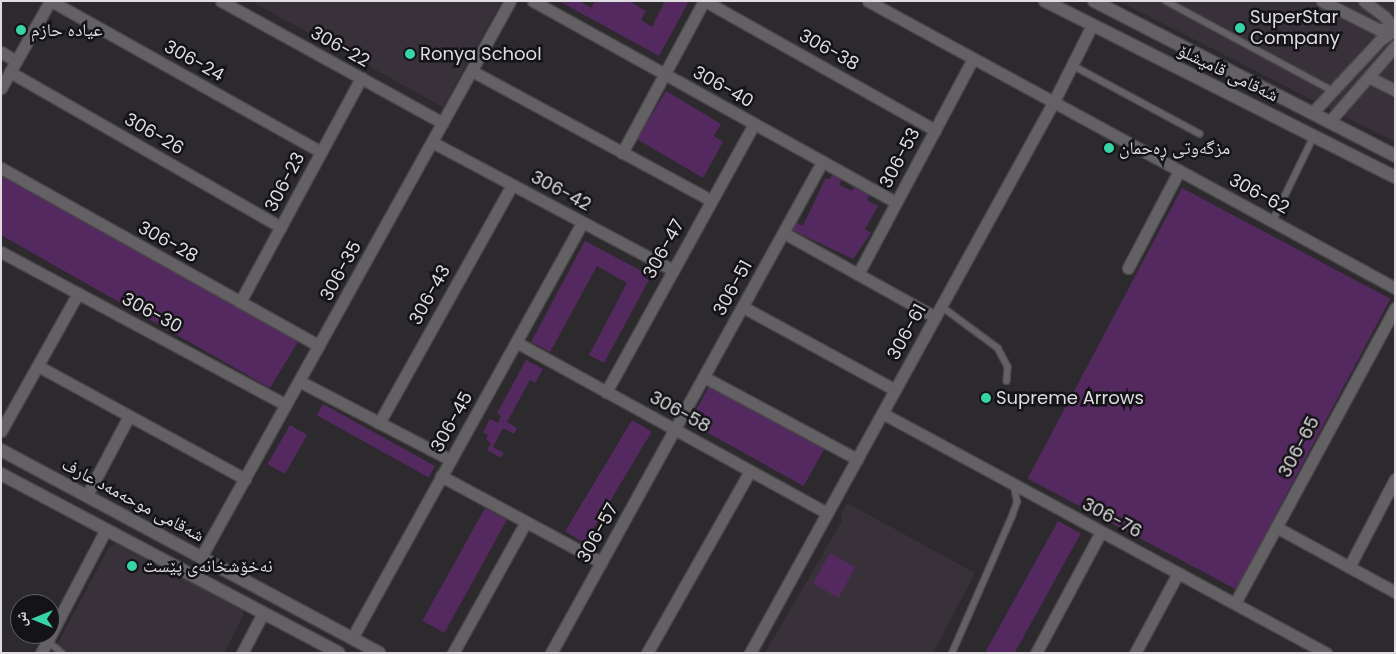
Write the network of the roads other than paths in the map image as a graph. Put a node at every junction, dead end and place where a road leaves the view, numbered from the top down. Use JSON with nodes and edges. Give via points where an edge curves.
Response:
{"nodes":[{"id":1,"x":50,"y":1,"type":"edge"},
{"id":2,"x":221,"y":1,"type":"edge"},
{"id":3,"x":510,"y":1,"type":"edge"},
{"id":4,"x":533,"y":1,"type":"edge"},
{"id":5,"x":705,"y":1,"type":"edge"},
{"id":6,"x":868,"y":1,"type":"edge"},
{"id":7,"x":1045,"y":1,"type":"edge"},
{"id":8,"x":1094,"y":1,"type":"edge"},
{"id":9,"x":1166,"y":1,"type":"edge"},
{"id":10,"x":1322,"y":1,"type":"edge"},
{"id":11,"x":1364,"y":1,"type":"edge"},
{"id":12,"x":236,"y":5,"type":"edge"},
{"id":13,"x":1092,"y":25,"type":"junction"},
{"id":14,"x":1395,"y":30,"type":"edge"},
{"id":15,"x":1395,"y":46,"type":"edge"},
{"id":16,"x":1,"y":52,"type":"edge"},
{"id":17,"x":973,"y":59,"type":"junction"},
{"id":18,"x":16,"y":61,"type":"junction"},
{"id":19,"x":1072,"y":65,"type":"junction"},
{"id":20,"x":472,"y":71,"type":"junction"},
{"id":21,"x":10,"y":72,"type":"junction"},
{"id":22,"x":665,"y":75,"type":"junction"},
{"id":23,"x":1369,"y":77,"type":"junction"},
{"id":24,"x":361,"y":78,"type":"junction"},
{"id":25,"x":1,"y":88,"type":"edge"},
{"id":26,"x":1395,"y":90,"type":"edge"},
{"id":27,"x":1333,"y":91,"type":"junction"},
{"id":28,"x":1053,"y":103,"type":"junction"},
{"id":29,"x":1312,"y":113,"type":"junction"},
{"id":30,"x":1329,"y":122,"type":"junction"},
{"id":31,"x":443,"y":123,"type":"junction"},
{"id":32,"x":754,"y":124,"type":"junction"},
{"id":33,"x":935,"y":130,"type":"junction"},
{"id":34,"x":1200,"y":134,"type":"dead end"},
{"id":35,"x":1314,"y":136,"type":"junction"},
{"id":36,"x":432,"y":142,"type":"junction"},
{"id":37,"x":321,"y":152,"type":"junction"},
{"id":38,"x":622,"y":153,"type":"junction"},
{"id":39,"x":1395,"y":156,"type":"edge"},
{"id":40,"x":822,"y":162,"type":"junction"},
{"id":41,"x":1,"y":168,"type":"edge"},
{"id":42,"x":1179,"y":171,"type":"junction"},
{"id":43,"x":1395,"y":176,"type":"edge"},
{"id":44,"x":512,"y":185,"type":"junction"},
{"id":45,"x":712,"y":200,"type":"junction"},
{"id":46,"x":896,"y":202,"type":"junction"},
{"id":47,"x":1272,"y":222,"type":"junction"},
{"id":48,"x":582,"y":223,"type":"junction"},
{"id":49,"x":281,"y":227,"type":"junction"},
{"id":50,"x":784,"y":233,"type":"junction"},
{"id":51,"x":3,"y":257,"type":"edge"},
{"id":52,"x":1128,"y":268,"type":"dead end"},
{"id":53,"x":673,"y":270,"type":"junction"},
{"id":54,"x":858,"y":274,"type":"junction"},
{"id":55,"x":1395,"y":288,"type":"edge"},
{"id":56,"x":78,"y":293,"type":"junction"},
{"id":57,"x":240,"y":302,"type":"junction"},
{"id":58,"x":941,"y":306,"type":"junction"},
{"id":59,"x":743,"y":307,"type":"junction"},
{"id":60,"x":1395,"y":308,"type":"edge"},
{"id":61,"x":935,"y":317,"type":"junction"},
{"id":62,"x":516,"y":342,"type":"junction"},
{"id":63,"x":318,"y":346,"type":"junction"},
{"id":64,"x":38,"y":366,"type":"junction"},
{"id":65,"x":704,"y":377,"type":"junction"},
{"id":66,"x":299,"y":381,"type":"junction"},
{"id":67,"x":1007,"y":381,"type":"dead end"},
{"id":68,"x":895,"y":390,"type":"junction"},
{"id":69,"x":606,"y":392,"type":"junction"},
{"id":70,"x":286,"y":405,"type":"junction"},
{"id":71,"x":882,"y":413,"type":"junction"},
{"id":72,"x":129,"y":416,"type":"junction"},
{"id":73,"x":379,"y":423,"type":"junction"},
{"id":74,"x":675,"y":430,"type":"junction"},
{"id":75,"x":1,"y":431,"type":"edge"},
{"id":76,"x":1,"y":450,"type":"edge"},
{"id":77,"x":857,"y":459,"type":"junction"},
{"id":78,"x":451,"y":460,"type":"junction"},
{"id":79,"x":750,"y":470,"type":"junction"},
{"id":80,"x":1,"y":474,"type":"edge"},
{"id":81,"x":441,"y":476,"type":"junction"},
{"id":82,"x":245,"y":479,"type":"junction"},
{"id":83,"x":1395,"y":479,"type":"edge"},
{"id":84,"x":1014,"y":486,"type":"junction"},
{"id":85,"x":86,"y":496,"type":"junction"},
{"id":86,"x":827,"y":513,"type":"junction"},
{"id":87,"x":526,"y":522,"type":"junction"},
{"id":88,"x":1276,"y":527,"type":"junction"},
{"id":89,"x":106,"y":529,"type":"junction"},
{"id":90,"x":1101,"y":532,"type":"junction"},
{"id":91,"x":201,"y":557,"type":"junction"},
{"id":92,"x":601,"y":562,"type":"junction"},
{"id":93,"x":1350,"y":567,"type":"junction"},
{"id":94,"x":1178,"y":573,"type":"junction"},
{"id":95,"x":1395,"y":592,"type":"edge"},
{"id":96,"x":1234,"y":603,"type":"junction"},
{"id":97,"x":263,"y":613,"type":"junction"},
{"id":98,"x":60,"y":616,"type":"edge"},
{"id":99,"x":352,"y":638,"type":"junction"},
{"id":100,"x":52,"y":644,"type":"edge"},
{"id":101,"x":1140,"y":651,"type":"edge"},
{"id":102,"x":336,"y":652,"type":"edge"},
{"id":103,"x":62,"y":653,"type":"edge"},
{"id":104,"x":242,"y":653,"type":"edge"},
{"id":105,"x":379,"y":653,"type":"edge"},
{"id":106,"x":453,"y":653,"type":"edge"},
{"id":107,"x":551,"y":653,"type":"edge"},
{"id":108,"x":647,"y":653,"type":"edge"},
{"id":109,"x":750,"y":653,"type":"edge"},
{"id":110,"x":952,"y":653,"type":"edge"},
{"id":111,"x":1036,"y":653,"type":"edge"},
{"id":112,"x":1326,"y":653,"type":"edge"}],
"edges":[{"from":1,"to":18,"type":"street"},
{"from":1,"to":37,"type":"street","name":"306-24"},
{"from":2,"to":12,"type":"street","name":"306-22"},
{"from":3,"to":20,"type":"street","name":"306-35"},
{"from":4,"to":22,"type":"street","name":"306-40"},
{"from":5,"to":22,"type":"street"},
{"from":5,"to":33,"type":"street","name":"306-38"},
{"from":6,"to":17,"type":"street","name":"306-62"},
{"from":7,"to":13,"type":"street","name":"شەقامی قامیشلۆ"},
{"from":8,"to":29,"type":"street","name":"شەقامی قامیشلۆ"},
{"from":9,"to":27,"type":"lane"},
{"from":10,"to":14,"type":"street","via":[[1378,29]]},
{"from":11,"to":14,"type":"street","via":[[1386,17]]},
{"from":12,"to":24,"type":"street","name":"306-22"},
{"from":13,"to":19,"type":"street","name":"306-61"},
{"from":13,"to":35,"type":"street","name":"شەقامی قامیشلۆ"},
{"from":14,"to":27,"type":"street","via":[[1380,40]]},
{"from":15,"to":23,"type":"street"},
{"from":16,"to":18,"type":"street"},
{"from":17,"to":28,"type":"street","name":"306-62"},
{"from":17,"to":33,"type":"street","name":"306-53"},
{"from":18,"to":21,"type":"street"},
{"from":19,"to":28,"type":"street","name":"306-61"},
{"from":19,"to":34,"type":"lane"},
{"from":20,"to":31,"type":"street","name":"306-35"},
{"from":20,"to":38,"type":"street"},
{"from":21,"to":25,"type":"street"},
{"from":21,"to":49,"type":"street","name":"306-26"},
{"from":22,"to":32,"type":"street","name":"306-40"},
{"from":22,"to":38,"type":"street"},
{"from":23,"to":26,"type":"street"},
{"from":23,"to":30,"type":"street"},
{"from":24,"to":31,"type":"street","name":"306-22"},
{"from":24,"to":37,"type":"street","name":"306-23"},
{"from":27,"to":29,"type":"street"},
{"from":28,"to":42,"type":"street","name":"306-62"},
{"from":28,"to":58,"type":"street","name":"306-61"},
{"from":29,"to":30,"type":"street","name":"شەقامی قامیشلۆ"},
{"from":30,"to":39,"type":"street","name":"شەقامی قامیشلۆ"},
{"from":31,"to":36,"type":"street","name":"306-35"},
{"from":32,"to":40,"type":"street","name":"306-40"},
{"from":32,"to":45,"type":"street","name":"306-47"},
{"from":33,"to":46,"type":"street","name":"306-53"},
{"from":35,"to":43,"type":"street","name":"شەقامی قامیشلۆ"},
{"from":35,"to":47,"type":"lane"},
{"from":36,"to":44,"type":"street","name":"306-42"},
{"from":36,"to":63,"type":"street","name":"306-35"},
{"from":37,"to":49,"type":"street","name":"306-23"},
{"from":38,"to":45,"type":"street"},
{"from":40,"to":46,"type":"street","name":"306-40"},
{"from":40,"to":50,"type":"street","name":"306-51"},
{"from":41,"to":57,"type":"street","name":"306-28"},
{"from":42,"to":47,"type":"street","name":"306-62"},
{"from":42,"to":52,"type":"street"},
{"from":44,"to":48,"type":"street","name":"306-42"},
{"from":44,"to":73,"type":"street","name":"306-43"},
{"from":45,"to":53,"type":"street","name":"306-47"},
{"from":46,"to":54,"type":"street","name":"306-53"},
{"from":47,"to":55,"type":"street","name":"306-62"},
{"from":48,"to":53,"type":"street","name":"306-42"},
{"from":48,"to":62,"type":"street","name":"306-45"},
{"from":49,"to":57,"type":"street","name":"306-23"},
{"from":50,"to":54,"type":"street"},
{"from":50,"to":59,"type":"street","name":"306-51"},
{"from":51,"to":56,"type":"street","name":"306-30"},
{"from":53,"to":69,"type":"street","name":"306-47"},
{"from":54,"to":61,"type":"street"},
{"from":56,"to":64,"type":"street"},
{"from":56,"to":70,"type":"street","name":"306-30"},
{"from":57,"to":63,"type":"street","name":"306-28"},
{"from":58,"to":61,"type":"street","name":"306-61"},
{"from":58,"to":67,"type":"lane","via":[[998,348],[1008,367]]},
{"from":59,"to":65,"type":"street","name":"306-51"},
{"from":59,"to":68,"type":"street"},
{"from":60,"to":88,"type":"street","name":"306-65"},
{"from":61,"to":68,"type":"street","name":"306-61"},
{"from":62,"to":69,"type":"street","name":"306-58"},
{"from":62,"to":78,"type":"street","name":"306-45"},
{"from":63,"to":66,"type":"street","name":"306-35"},
{"from":64,"to":72,"type":"street"},
{"from":64,"to":75,"type":"street"},
{"from":65,"to":74,"type":"street","name":"306-51"},
{"from":65,"to":77,"type":"street"},
{"from":66,"to":70,"type":"street","name":"306-35"},
{"from":66,"to":73,"type":"street"},
{"from":68,"to":71,"type":"street","name":"306-61"},
{"from":69,"to":74,"type":"street","name":"306-58"},
{"from":70,"to":82,"type":"street","name":"306-35"},
{"from":71,"to":77,"type":"street","name":"306-61"},
{"from":71,"to":84,"type":"street","name":"306-76"},
{"from":72,"to":82,"type":"street"},
{"from":72,"to":85,"type":"street"},
{"from":73,"to":78,"type":"street"},
{"from":74,"to":79,"type":"street","name":"306-58"},
{"from":74,"to":92,"type":"street","name":"306-57"},
{"from":76,"to":85,"type":"street","name":"شەقامی موحەمەد عارف"},
{"from":77,"to":86,"type":"street","name":"306-61"},
{"from":78,"to":81,"type":"street","name":"306-45"},
{"from":79,"to":86,"type":"street","name":"306-58"},
{"from":79,"to":108,"type":"street"},
{"from":80,"to":89,"type":"street"},
{"from":81,"to":87,"type":"street"},
{"from":81,"to":99,"type":"street","name":"306-45"},
{"from":82,"to":91,"type":"street","name":"306-35"},
{"from":83,"to":93,"type":"street"},
{"from":84,"to":90,"type":"street","name":"306-76"},
{"from":84,"to":110,"type":"lane","via":[[1017,502],[1012,516]]},
{"from":85,"to":91,"type":"street","name":"شەقامی موحەمەد عارف"},
{"from":86,"to":109,"type":"street","name":"306-61"},
{"from":87,"to":92,"type":"street"},
{"from":87,"to":106,"type":"street"},
{"from":88,"to":93,"type":"street"},
{"from":88,"to":96,"type":"street","name":"306-65"},
{"from":89,"to":97,"type":"street"},
{"from":89,"to":98,"type":"street"},
{"from":90,"to":94,"type":"street","name":"306-76"},
{"from":90,"to":111,"type":"street"},
{"from":91,"to":99,"type":"street","name":"شەقامی موحەمەد عارف"},
{"from":92,"to":107,"type":"street","name":"306-57"},
{"from":93,"to":95,"type":"street"},
{"from":94,"to":96,"type":"street","name":"306-76"},
{"from":94,"to":101,"type":"street"},
{"from":96,"to":112,"type":"street","name":"306-76"},
{"from":97,"to":102,"type":"street"},
{"from":97,"to":104,"type":"street"},
{"from":99,"to":105,"type":"street","name":"شەقامی موحەمەد عارف"},
{"from":100,"to":103,"type":"lane"}]}
